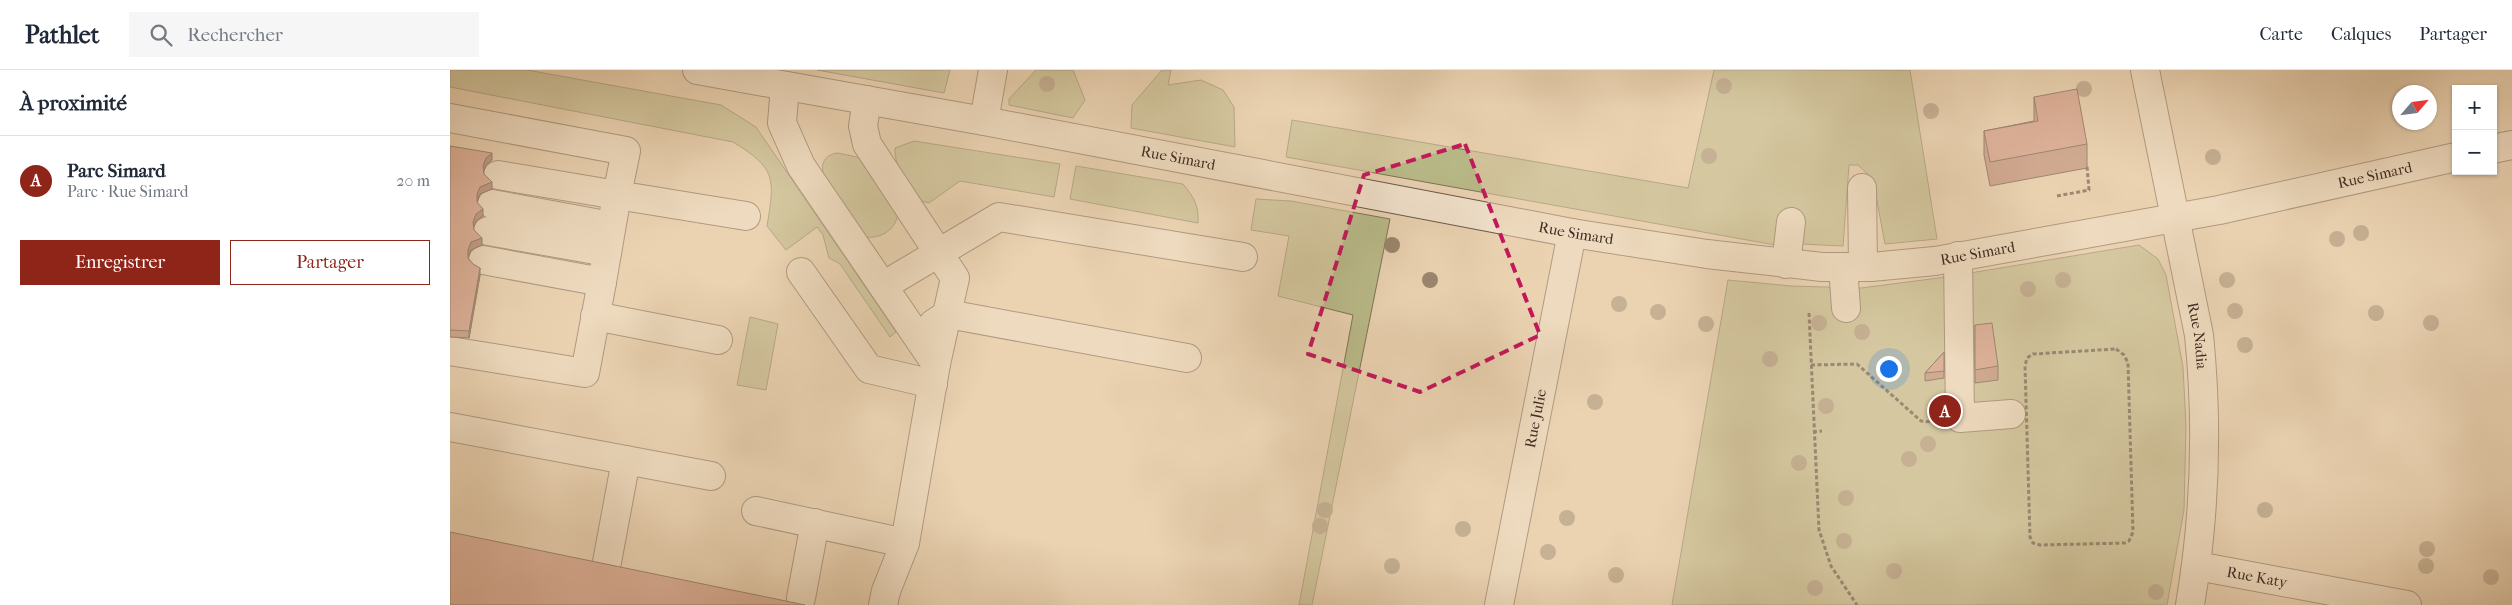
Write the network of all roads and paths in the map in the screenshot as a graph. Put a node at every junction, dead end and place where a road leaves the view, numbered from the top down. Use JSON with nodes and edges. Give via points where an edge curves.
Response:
{"nodes":[{"id":1,"x":697,"y":70,"type":"edge"},
{"id":2,"x":993,"y":70,"type":"edge"},
{"id":3,"x":2145,"y":70,"type":"edge"},
{"id":4,"x":785,"y":86,"type":"junction"},
{"id":5,"x":867,"y":100,"type":"junction"},
{"id":6,"x":450,"y":118,"type":"edge"},
{"id":7,"x":984,"y":121,"type":"junction"},
{"id":8,"x":2512,"y":145,"type":"edge"},
{"id":9,"x":2497,"y":148,"type":"edge"},
{"id":10,"x":2452,"y":158,"type":"edge"},
{"id":11,"x":2086,"y":159,"type":"edge"},
{"id":12,"x":498,"y":175,"type":"dead end"},
{"id":13,"x":1862,"y":188,"type":"dead end"},
{"id":14,"x":617,"y":195,"type":"junction"},
{"id":15,"x":2057,"y":196,"type":"dead end"},
{"id":16,"x":492,"y":204,"type":"dead end"},
{"id":17,"x":746,"y":216,"type":"dead end"},
{"id":18,"x":2175,"y":217,"type":"junction"},
{"id":19,"x":1791,"y":222,"type":"dead end"},
{"id":20,"x":488,"y":231,"type":"dead end"},
{"id":21,"x":1572,"y":233,"type":"junction"},
{"id":22,"x":609,"y":239,"type":"junction"},
{"id":23,"x":939,"y":252,"type":"junction"},
{"id":24,"x":1958,"y":256,"type":"junction"},
{"id":25,"x":1243,"y":257,"type":"dead end"},
{"id":26,"x":483,"y":260,"type":"dead end"},
{"id":27,"x":1786,"y":264,"type":"junction"},
{"id":28,"x":1853,"y":267,"type":"junction"},
{"id":29,"x":802,"y":272,"type":"dead end"},
{"id":30,"x":602,"y":282,"type":"junction"},
{"id":31,"x":883,"y":286,"type":"junction"},
{"id":32,"x":1846,"y":308,"type":"dead end"},
{"id":33,"x":1808,"y":313,"type":"dead end"},
{"id":34,"x":948,"y":314,"type":"junction"},
{"id":35,"x":596,"y":316,"type":"junction"},
{"id":36,"x":917,"y":335,"type":"junction"},
{"id":37,"x":718,"y":340,"type":"dead end"},
{"id":38,"x":2116,"y":349,"type":"joint"},
{"id":39,"x":450,"y":350,"type":"edge"},
{"id":40,"x":1187,"y":358,"type":"dead end"},
{"id":41,"x":1811,"y":365,"type":"junction"},
{"id":42,"x":935,"y":374,"type":"junction"},
{"id":43,"x":2011,"y":414,"type":"dead end"},
{"id":44,"x":1960,"y":418,"type":"junction"},
{"id":45,"x":450,"y":427,"type":"edge"},
{"id":46,"x":1822,"y":431,"type":"dead end"},
{"id":47,"x":1813,"y":432,"type":"junction"},
{"id":48,"x":626,"y":460,"type":"junction"},
{"id":49,"x":711,"y":476,"type":"dead end"},
{"id":50,"x":756,"y":511,"type":"dead end"},
{"id":51,"x":815,"y":523,"type":"junction"},
{"id":52,"x":905,"y":543,"type":"junction"},
{"id":53,"x":607,"y":562,"type":"edge"},
{"id":54,"x":2197,"y":566,"type":"junction"},
{"id":55,"x":801,"y":598,"type":"dead end"},
{"id":56,"x":883,"y":605,"type":"edge"},
{"id":57,"x":1499,"y":605,"type":"edge"},
{"id":58,"x":1858,"y":605,"type":"edge"},
{"id":59,"x":2190,"y":605,"type":"edge"},
{"id":60,"x":2407,"y":605,"type":"edge"}],
"edges":[{"from":1,"to":4,"type":"street","name":"Rue Simard"},
{"from":2,"to":7,"type":"street"},
{"from":3,"to":18,"type":"street","name":"Rue Nadia"},
{"from":4,"to":5,"type":"street","name":"Rue Simard"},
{"from":4,"to":31,"type":"street","via":[[782,123],[788,139],[802,166]]},
{"from":5,"to":7,"type":"street","name":"Rue Simard"},
{"from":5,"to":23,"type":"street","via":[[863,126],[867,144]]},
{"from":6,"to":14,"type":"street","via":[[626,151]]},
{"from":7,"to":21,"type":"street","name":"Rue Simard"},
{"from":8,"to":9,"type":"street"},
{"from":10,"to":18,"type":"street","name":"Rue Simard"},
{"from":11,"to":15,"type":"path","via":[[2090,190]]},
{"from":12,"to":14,"type":"street"},
{"from":13,"to":28,"type":"street"},
{"from":14,"to":17,"type":"street"},
{"from":14,"to":22,"type":"street"},
{"from":16,"to":22,"type":"street"},
{"from":18,"to":24,"type":"street","name":"Rue Simard"},
{"from":18,"to":54,"type":"street","name":"Rue Nadia","via":[[2199,335],[2204,394]]},
{"from":19,"to":27,"type":"street"},
{"from":20,"to":22,"type":"street"},
{"from":21,"to":27,"type":"street","name":"Rue Simard"},
{"from":21,"to":57,"type":"street","name":"Rue Julie"},
{"from":22,"to":30,"type":"street"},
{"from":23,"to":25,"type":"street","via":[[999,217]]},
{"from":23,"to":31,"type":"street"},
{"from":23,"to":34,"type":"street","via":[[956,278]]},
{"from":24,"to":28,"type":"street","name":"Rue Simard","via":[[1899,265]]},
{"from":24,"to":44,"type":"street"},
{"from":26,"to":30,"type":"street"},
{"from":27,"to":28,"type":"street","name":"Rue Simard"},
{"from":28,"to":32,"type":"street"},
{"from":29,"to":42,"type":"street","via":[[868,368]]},
{"from":30,"to":35,"type":"street"},
{"from":31,"to":36,"type":"street"},
{"from":33,"to":41,"type":"path"},
{"from":34,"to":36,"type":"street"},
{"from":34,"to":40,"type":"street"},
{"from":34,"to":42,"type":"street"},
{"from":35,"to":37,"type":"street"},
{"from":35,"to":39,"type":"street","via":[[585,373]]},
{"from":36,"to":42,"type":"street"},
{"from":38,"to":38,"type":"path","via":[[2033,354],[2027,358],[2026,414],[2030,537],[2033,543],[2125,543],[2129,540],[2132,532],[2128,363]]},
{"from":41,"to":44,"type":"path","via":[[1857,364],[1921,421],[1954,423]]},
{"from":41,"to":47,"type":"path"},
{"from":42,"to":52,"type":"street"},
{"from":43,"to":44,"type":"street"},
{"from":45,"to":48,"type":"street"},
{"from":46,"to":47,"type":"path"},
{"from":47,"to":58,"type":"path","via":[[1819,530],[1832,566]]},
{"from":48,"to":49,"type":"street"},
{"from":48,"to":53,"type":"street"},
{"from":50,"to":51,"type":"street"},
{"from":51,"to":52,"type":"street"},
{"from":51,"to":55,"type":"street"},
{"from":52,"to":56,"type":"street"},
{"from":54,"to":59,"type":"street","name":"Rue Nadia"},
{"from":54,"to":60,"type":"street","name":"Rue Katy"}]}
